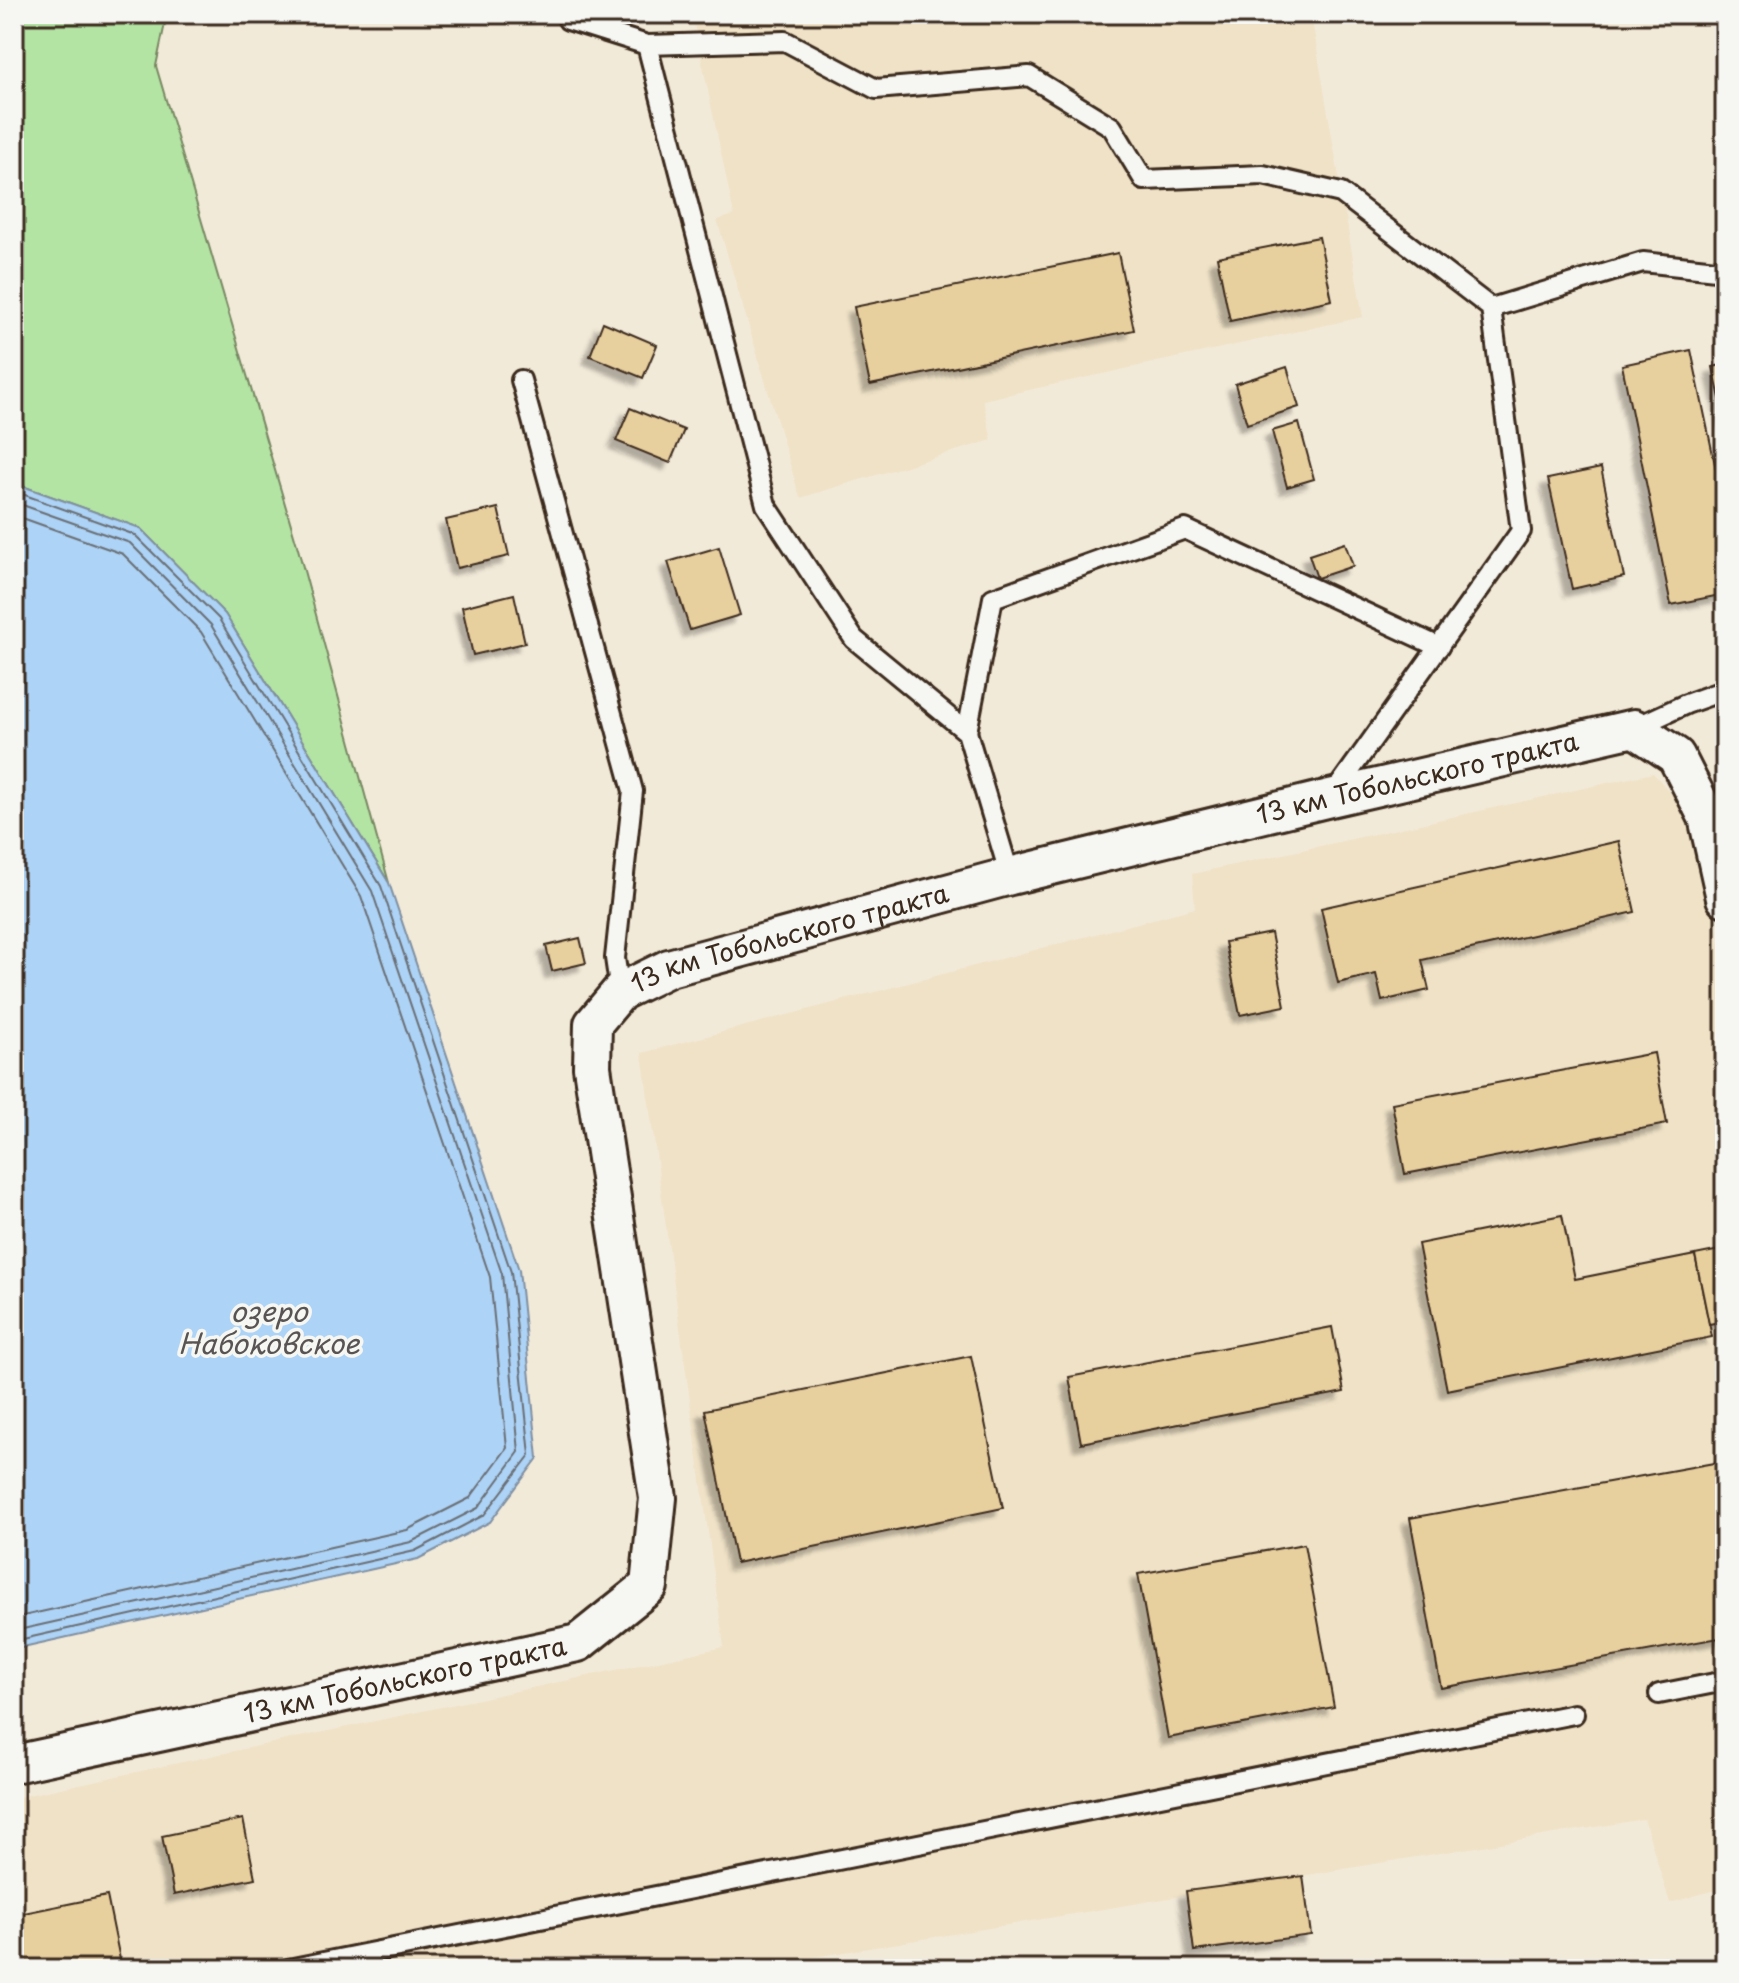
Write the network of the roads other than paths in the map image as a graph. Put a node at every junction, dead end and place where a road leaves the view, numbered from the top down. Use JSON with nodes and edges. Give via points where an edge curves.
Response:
{"nodes":[{"id":1,"x":566,"y":14,"type":"edge"},
{"id":2,"x":647,"y":45,"type":"junction"},
{"id":3,"x":1725,"y":271,"type":"edge"},
{"id":4,"x":1491,"y":308,"type":"junction"},
{"id":5,"x":521,"y":380,"type":"dead end"},
{"id":6,"x":1439,"y":647,"type":"junction"},
{"id":7,"x":1725,"y":690,"type":"edge"},
{"id":8,"x":1634,"y":728,"type":"junction"},
{"id":9,"x":967,"y":732,"type":"junction"},
{"id":10,"x":1330,"y":798,"type":"junction"},
{"id":11,"x":1010,"y":876,"type":"junction"},
{"id":12,"x":1725,"y":898,"type":"edge"},
{"id":13,"x":620,"y":992,"type":"junction"},
{"id":14,"x":1725,"y":1681,"type":"edge"},
{"id":15,"x":1659,"y":1694,"type":"dead end"},
{"id":16,"x":1574,"y":1714,"type":"dead end"},
{"id":17,"x":14,"y":1764,"type":"edge"},
{"id":18,"x":288,"y":1969,"type":"edge"}],
"edges":[{"from":1,"to":2,"type":"lane","via":[[568,20]]},
{"from":2,"to":4,"type":"lane","via":[[785,41],[876,89],[1029,76],[1112,127],[1144,180],[1263,175],[1341,193]]},
{"from":2,"to":9,"type":"lane","via":[[766,505],[854,639]]},
{"from":3,"to":4,"type":"lane","via":[[1643,262]]},
{"from":4,"to":6,"type":"lane","via":[[1521,531]]},
{"from":5,"to":13,"type":"lane","via":[[633,791],[615,958]]},
{"from":6,"to":9,"type":"lane","via":[[1185,529],[993,598]]},
{"from":6,"to":10,"type":"lane"},
{"from":7,"to":8,"type":"lane"},
{"from":8,"to":10,"type":"street","name":"13 км Тобольского тракта"},
{"from":8,"to":12,"type":"street","via":[[1676,756],[1707,817]]},
{"from":9,"to":11,"type":"lane"},
{"from":10,"to":11,"type":"street","name":"13 км Тобольского тракта"},
{"from":11,"to":13,"type":"street","name":"13 км Тобольского тракта","via":[[669,968]]},
{"from":13,"to":17,"type":"street","name":"13 км Тобольского тракта","via":[[593,1024],[592,1067],[658,1498],[649,1586],[578,1643]]},
{"from":14,"to":15,"type":"lane"},
{"from":16,"to":18,"type":"lane"}]}
